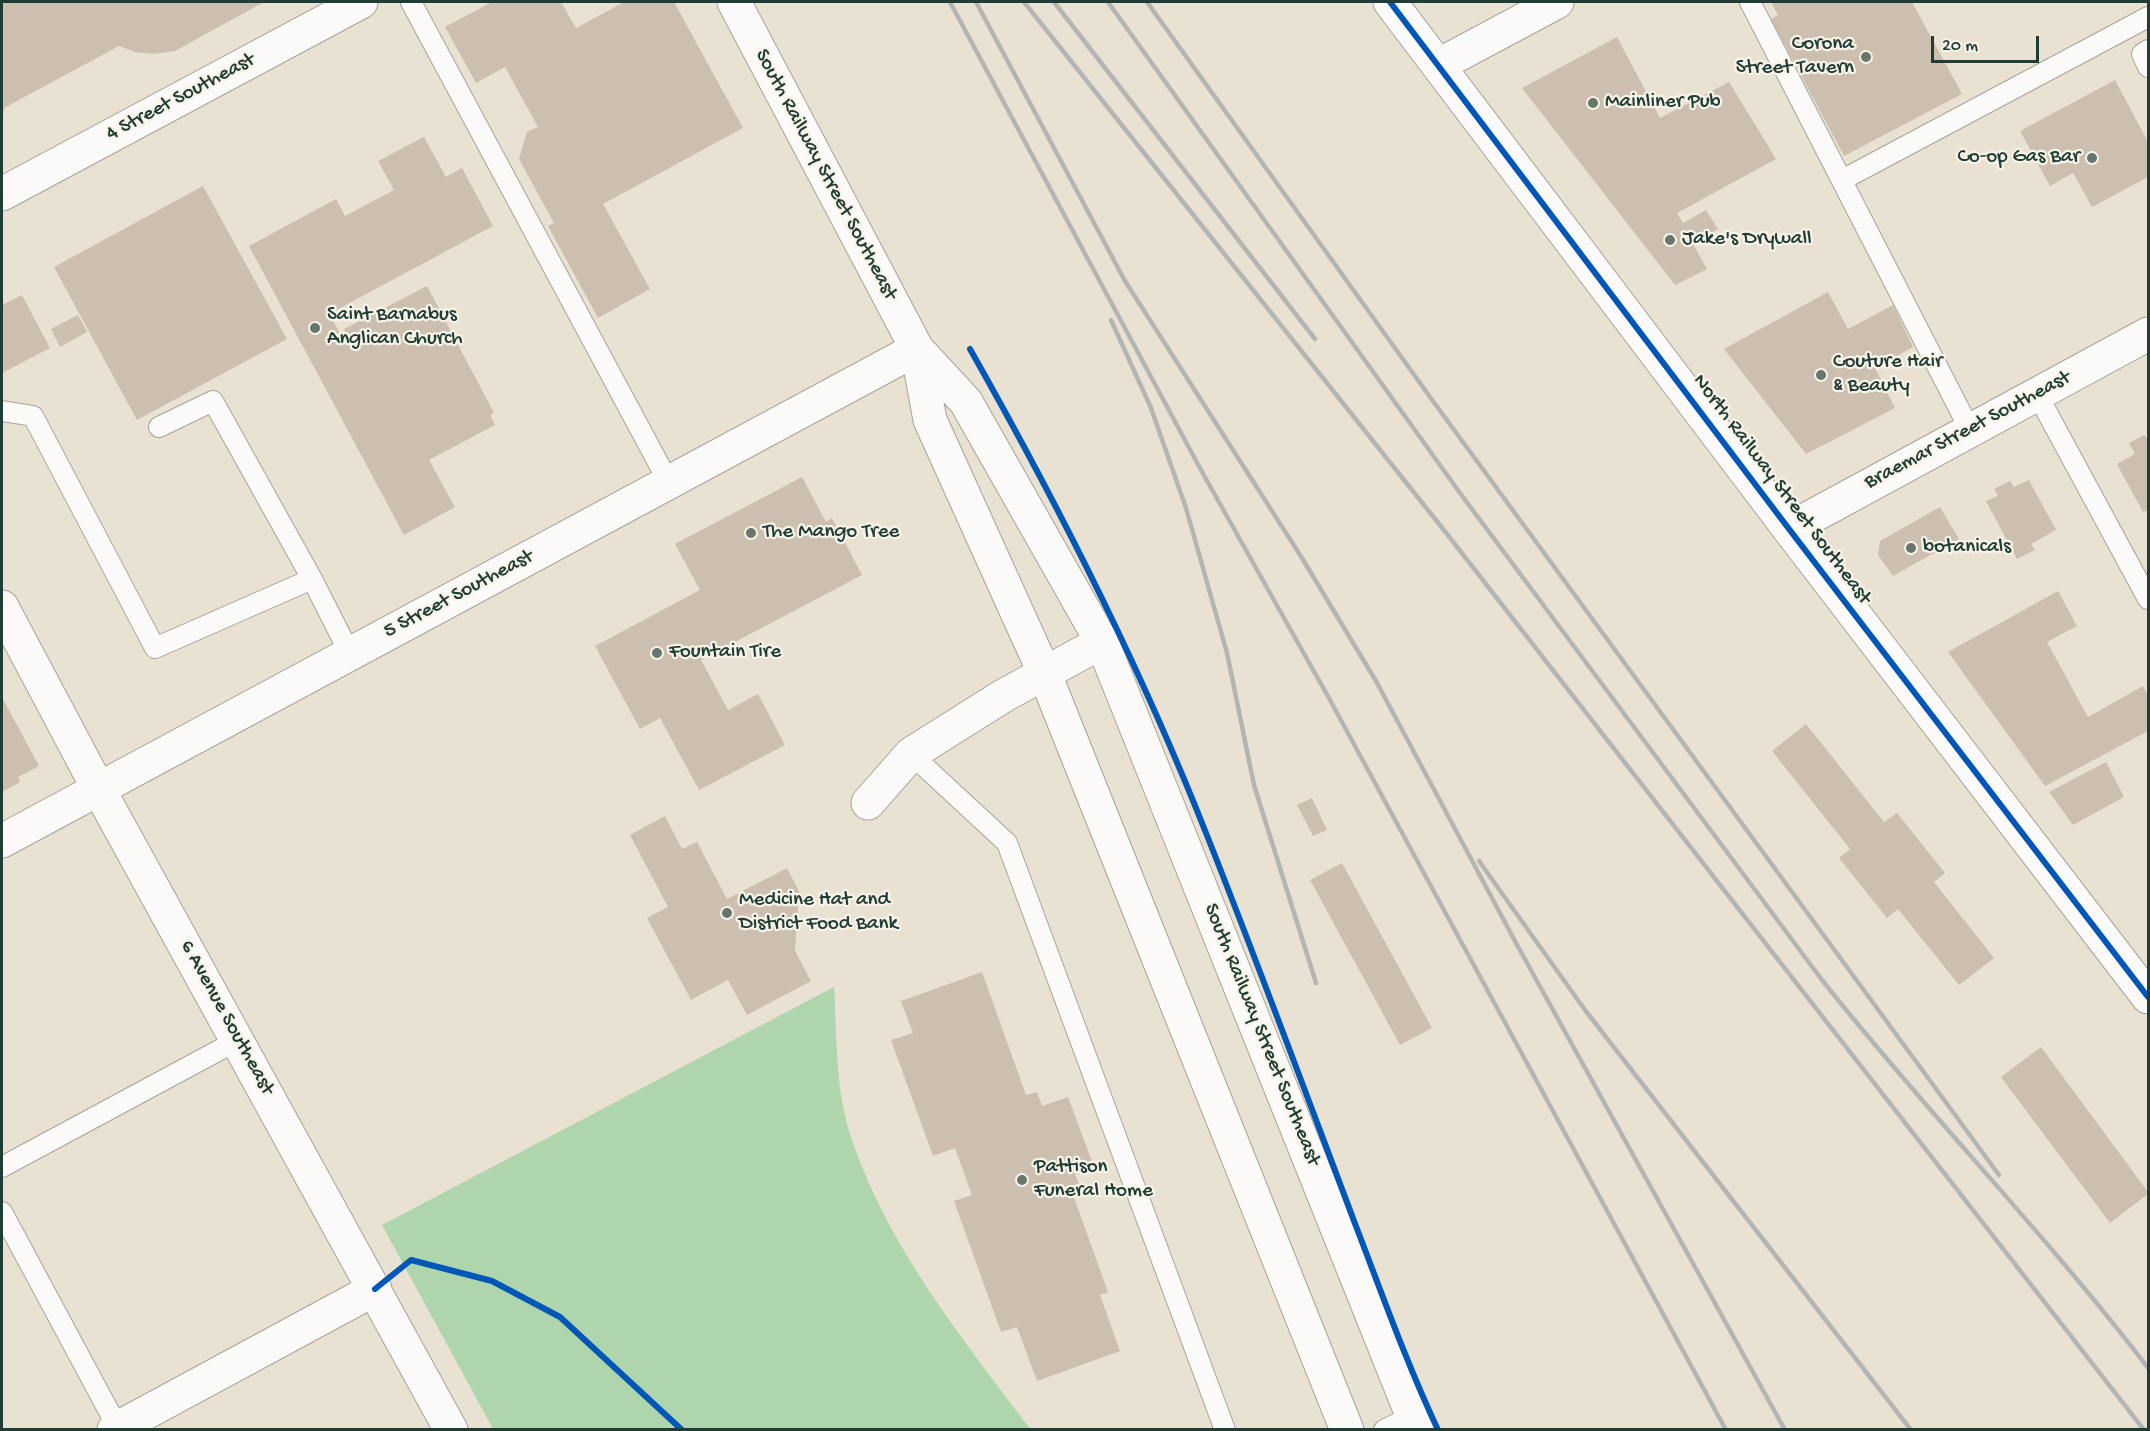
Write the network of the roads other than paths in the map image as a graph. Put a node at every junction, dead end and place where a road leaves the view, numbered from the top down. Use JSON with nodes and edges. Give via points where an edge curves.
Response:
{"nodes":[{"id":1,"x":361,"y":2,"type":"edge"},
{"id":2,"x":411,"y":2,"type":"edge"},
{"id":3,"x":734,"y":2,"type":"edge"},
{"id":4,"x":1390,"y":2,"type":"edge"},
{"id":5,"x":1557,"y":2,"type":"edge"},
{"id":6,"x":1750,"y":2,"type":"edge"},
{"id":7,"x":2148,"y":17,"type":"edge"},
{"id":8,"x":2148,"y":50,"type":"edge"},
{"id":9,"x":1439,"y":65,"type":"junction"},
{"id":10,"x":2148,"y":67,"type":"edge"},
{"id":11,"x":1842,"y":180,"type":"junction"},
{"id":12,"x":2,"y":194,"type":"edge"},
{"id":13,"x":2148,"y":334,"type":"edge"},
{"id":14,"x":917,"y":349,"type":"junction"},
{"id":15,"x":2037,"y":394,"type":"junction"},
{"id":16,"x":2,"y":411,"type":"edge"},
{"id":17,"x":159,"y":427,"type":"dead end"},
{"id":18,"x":1970,"y":430,"type":"junction"},
{"id":19,"x":669,"y":483,"type":"junction"},
{"id":20,"x":1789,"y":529,"type":"junction"},
{"id":21,"x":312,"y":579,"type":"junction"},
{"id":22,"x":2148,"y":599,"type":"edge"},
{"id":23,"x":2,"y":607,"type":"edge"},
{"id":24,"x":1101,"y":642,"type":"junction"},
{"id":25,"x":350,"y":654,"type":"junction"},
{"id":26,"x":1044,"y":672,"type":"junction"},
{"id":27,"x":911,"y":754,"type":"junction"},
{"id":28,"x":98,"y":788,"type":"junction"},
{"id":29,"x":868,"y":803,"type":"dead end"},
{"id":30,"x":2,"y":842,"type":"edge"},
{"id":31,"x":2145,"y":988,"type":"edge"},
{"id":32,"x":238,"y":1040,"type":"junction"},
{"id":33,"x":2,"y":1167,"type":"edge"},
{"id":34,"x":2,"y":1212,"type":"edge"},
{"id":35,"x":375,"y":1289,"type":"junction"},
{"id":36,"x":1405,"y":1425,"type":"edge"},
{"id":37,"x":117,"y":1429,"type":"edge"},
{"id":38,"x":451,"y":1430,"type":"edge"},
{"id":39,"x":1225,"y":1430,"type":"edge"},
{"id":40,"x":1347,"y":1430,"type":"edge"}],
"edges":[{"from":1,"to":12,"type":"street","name":"4 Street Southeast"},
{"from":2,"to":19,"type":"lane"},
{"from":3,"to":14,"type":"street","name":"South Railway Street Southeast"},
{"from":4,"to":9,"type":"street","name":"North Railway Street Southeast"},
{"from":5,"to":9,"type":"street"},
{"from":6,"to":11,"type":"lane"},
{"from":7,"to":11,"type":"lane"},
{"from":8,"to":10,"type":"lane","via":[[2142,54]]},
{"from":9,"to":20,"type":"street","name":"North Railway Street Southeast"},
{"from":11,"to":18,"type":"lane"},
{"from":13,"to":15,"type":"street","name":"Braemar Street Southeast"},
{"from":14,"to":19,"type":"street","name":"5 Street Southeast"},
{"from":14,"to":24,"type":"street","name":"South Railway Street Southeast","via":[[966,402]]},
{"from":14,"to":26,"type":"street","name":"South Railway Street Southeast","via":[[930,420]]},
{"from":15,"to":18,"type":"street","name":"Braemar Street Southeast"},
{"from":15,"to":22,"type":"lane"},
{"from":16,"to":21,"type":"lane","via":[[33,416],[155,648]]},
{"from":17,"to":21,"type":"lane","via":[[213,401]]},
{"from":18,"to":20,"type":"street","name":"Braemar Street Southeast"},
{"from":19,"to":25,"type":"street","name":"5 Street Southeast"},
{"from":20,"to":31,"type":"street","name":"North Railway Street Southeast"},
{"from":21,"to":25,"type":"lane"},
{"from":23,"to":28,"type":"street","name":"6 Avenue Southeast"},
{"from":24,"to":26,"type":"street"},
{"from":24,"to":36,"type":"street","name":"South Railway Street Southeast"},
{"from":25,"to":28,"type":"street","name":"5 Street Southeast"},
{"from":26,"to":27,"type":"street"},
{"from":26,"to":40,"type":"street","name":"South Railway Street Southeast"},
{"from":27,"to":29,"type":"street"},
{"from":27,"to":39,"type":"lane","via":[[1007,843]]},
{"from":28,"to":30,"type":"street","name":"5 Street Southeast"},
{"from":28,"to":32,"type":"street","name":"6 Avenue Southeast"},
{"from":32,"to":33,"type":"lane"},
{"from":32,"to":35,"type":"street","name":"6 Avenue Southeast"},
{"from":34,"to":37,"type":"lane"},
{"from":35,"to":37,"type":"street"},
{"from":35,"to":38,"type":"street","name":"6 Avenue Southeast"}]}
